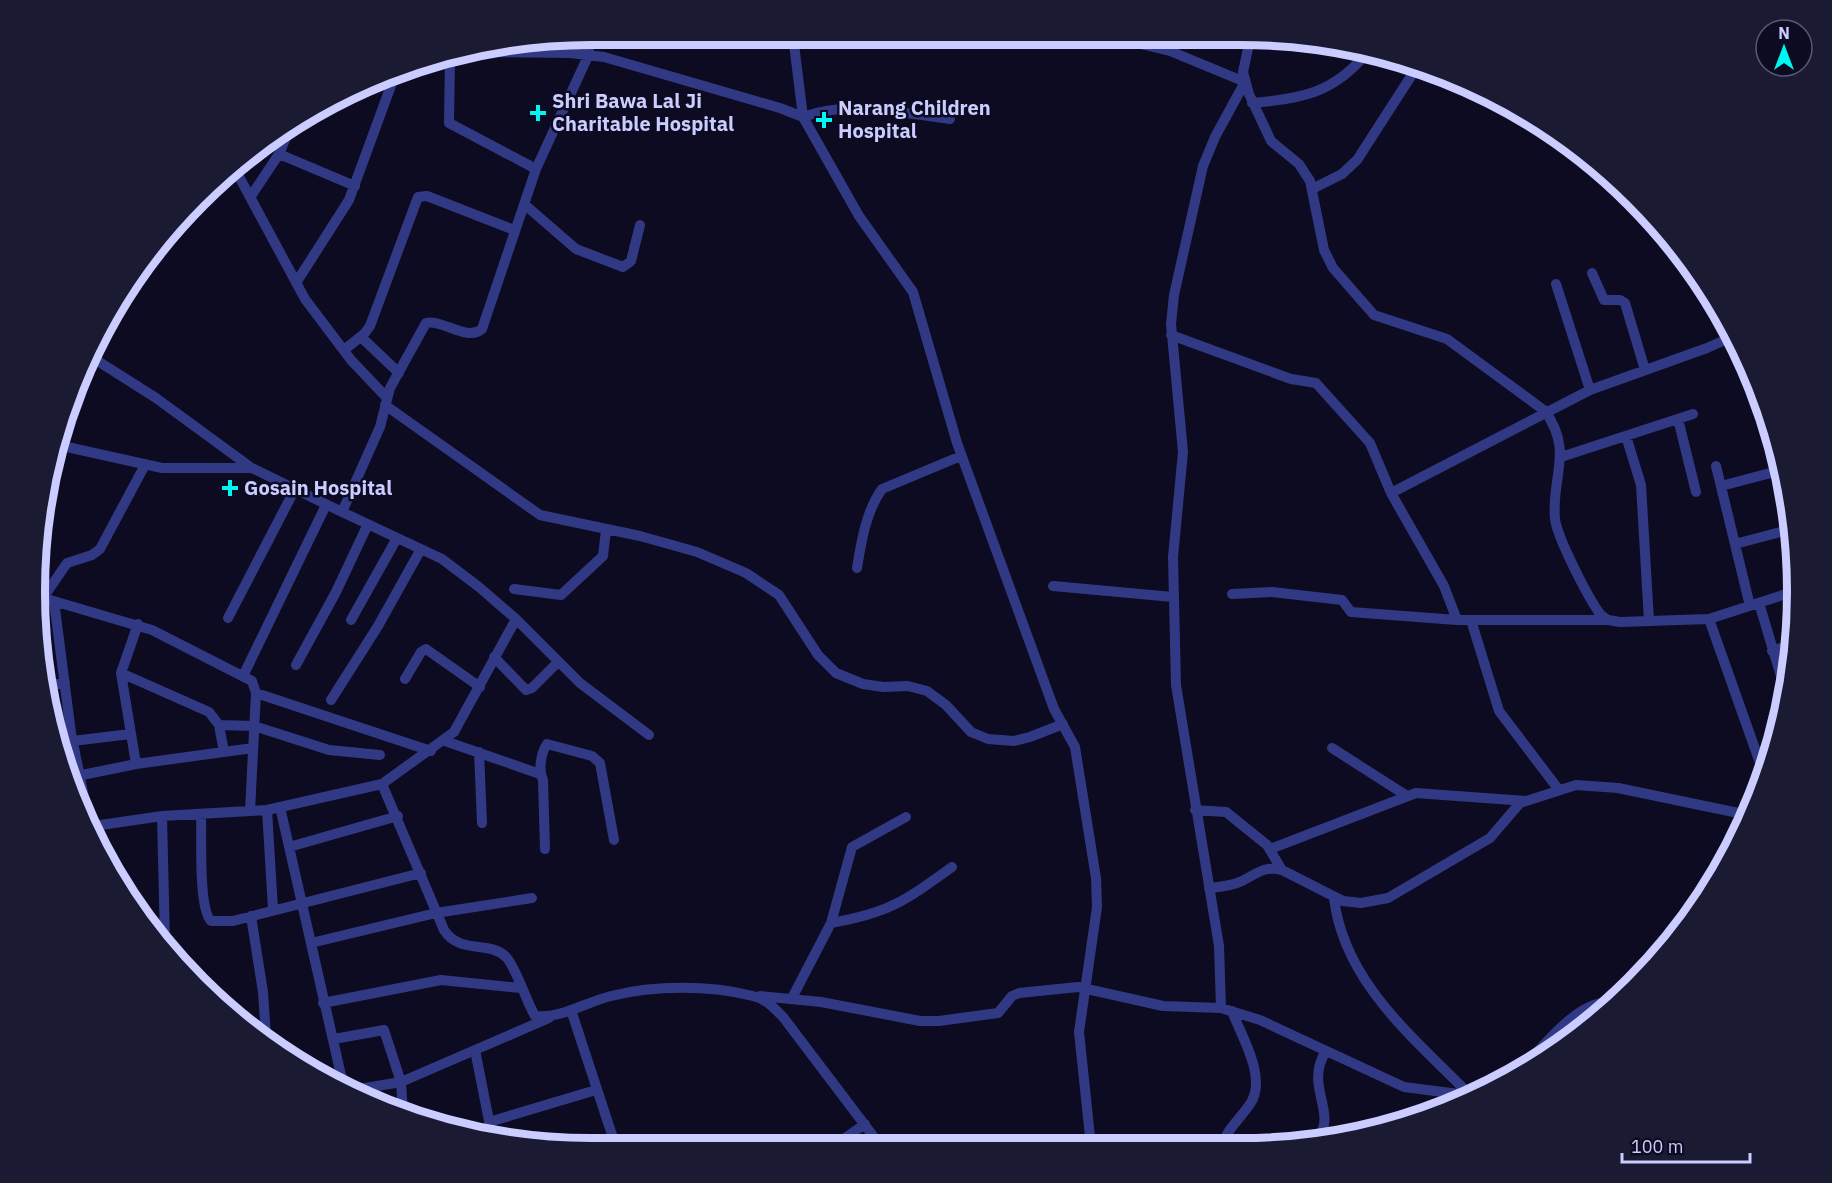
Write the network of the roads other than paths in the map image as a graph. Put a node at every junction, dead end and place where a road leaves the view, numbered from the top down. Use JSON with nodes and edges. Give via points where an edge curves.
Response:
{"nodes":[{"id":1,"x":589,"y":45,"type":"edge"},
{"id":2,"x":795,"y":45,"type":"edge"},
{"id":3,"x":1145,"y":45,"type":"edge"},
{"id":4,"x":1249,"y":45,"type":"edge"},
{"id":5,"x":506,"y":52,"type":"edge"},
{"id":6,"x":589,"y":54,"type":"junction"},
{"id":7,"x":1361,"y":59,"type":"edge"},
{"id":8,"x":450,"y":64,"type":"edge"},
{"id":9,"x":1413,"y":73,"type":"edge"},
{"id":10,"x":1245,"y":82,"type":"junction"},
{"id":11,"x":392,"y":83,"type":"edge"},
{"id":12,"x":1252,"y":103,"type":"junction"},
{"id":13,"x":803,"y":117,"type":"junction"},
{"id":14,"x":950,"y":119,"type":"dead end"},
{"id":15,"x":285,"y":139,"type":"edge"},
{"id":16,"x":279,"y":154,"type":"junction"},
{"id":17,"x":536,"y":169,"type":"junction"},
{"id":18,"x":238,"y":175,"type":"edge"},
{"id":19,"x":355,"y":186,"type":"junction"},
{"id":20,"x":1312,"y":189,"type":"junction"},
{"id":21,"x":251,"y":196,"type":"junction"},
{"id":22,"x":524,"y":204,"type":"junction"},
{"id":23,"x":640,"y":225,"type":"dead end"},
{"id":24,"x":514,"y":230,"type":"junction"},
{"id":25,"x":1592,"y":273,"type":"dead end"},
{"id":26,"x":296,"y":283,"type":"junction"},
{"id":27,"x":1556,"y":284,"type":"dead end"},
{"id":28,"x":1171,"y":335,"type":"junction"},
{"id":29,"x":361,"y":337,"type":"junction"},
{"id":30,"x":1726,"y":340,"type":"edge"},
{"id":31,"x":344,"y":350,"type":"junction"},
{"id":32,"x":97,"y":360,"type":"edge"},
{"id":33,"x":1645,"y":370,"type":"junction"},
{"id":34,"x":399,"y":373,"type":"junction"},
{"id":35,"x":1590,"y":390,"type":"junction"},
{"id":36,"x":386,"y":402,"type":"junction"},
{"id":37,"x":1545,"y":411,"type":"junction"},
{"id":38,"x":1693,"y":414,"type":"dead end"},
{"id":39,"x":1678,"y":419,"type":"junction"},
{"id":40,"x":1626,"y":436,"type":"junction"},
{"id":41,"x":65,"y":447,"type":"edge"},
{"id":42,"x":961,"y":456,"type":"junction"},
{"id":43,"x":1561,"y":457,"type":"junction"},
{"id":44,"x":145,"y":465,"type":"junction"},
{"id":45,"x":1716,"y":466,"type":"dead end"},
{"id":46,"x":252,"y":468,"type":"junction"},
{"id":47,"x":1773,"y":472,"type":"edge"},
{"id":48,"x":1721,"y":486,"type":"junction"},
{"id":49,"x":295,"y":489,"type":"junction"},
{"id":50,"x":1696,"y":492,"type":"dead end"},
{"id":51,"x":1391,"y":493,"type":"junction"},
{"id":52,"x":326,"y":505,"type":"junction"},
{"id":53,"x":342,"y":512,"type":"junction"},
{"id":54,"x":368,"y":524,"type":"junction"},
{"id":55,"x":606,"y":530,"type":"junction"},
{"id":56,"x":1783,"y":531,"type":"edge"},
{"id":57,"x":397,"y":538,"type":"junction"},
{"id":58,"x":1735,"y":544,"type":"junction"},
{"id":59,"x":421,"y":549,"type":"junction"},
{"id":60,"x":857,"y":568,"type":"dead end"},
{"id":61,"x":1053,"y":585,"type":"dead end"},
{"id":62,"x":513,"y":589,"type":"dead end"},
{"id":63,"x":1232,"y":594,"type":"dead end"},
{"id":64,"x":1787,"y":594,"type":"edge"},
{"id":65,"x":1173,"y":597,"type":"junction"},
{"id":66,"x":46,"y":599,"type":"edge"},
{"id":67,"x":1754,"y":605,"type":"junction"},
{"id":68,"x":228,"y":618,"type":"dead end"},
{"id":69,"x":516,"y":619,"type":"junction"},
{"id":70,"x":1709,"y":619,"type":"junction"},
{"id":71,"x":351,"y":620,"type":"dead end"},
{"id":72,"x":1457,"y":620,"type":"junction"},
{"id":73,"x":1470,"y":620,"type":"junction"},
{"id":74,"x":1608,"y":620,"type":"junction"},
{"id":75,"x":1649,"y":621,"type":"junction"},
{"id":76,"x":138,"y":624,"type":"junction"},
{"id":77,"x":1784,"y":647,"type":"edge"},
{"id":78,"x":1772,"y":651,"type":"junction"},
{"id":79,"x":494,"y":657,"type":"junction"},
{"id":80,"x":558,"y":662,"type":"junction"},
{"id":81,"x":296,"y":665,"type":"dead end"},
{"id":82,"x":121,"y":673,"type":"junction"},
{"id":83,"x":1780,"y":675,"type":"edge"},
{"id":84,"x":243,"y":676,"type":"junction"},
{"id":85,"x":405,"y":679,"type":"dead end"},
{"id":86,"x":65,"y":683,"type":"junction"},
{"id":87,"x":54,"y":684,"type":"edge"},
{"id":88,"x":480,"y":687,"type":"junction"},
{"id":89,"x":256,"y":693,"type":"junction"},
{"id":90,"x":331,"y":700,"type":"dead end"},
{"id":91,"x":1064,"y":724,"type":"junction"},
{"id":92,"x":219,"y":725,"type":"junction"},
{"id":93,"x":254,"y":726,"type":"junction"},
{"id":94,"x":130,"y":734,"type":"junction"},
{"id":95,"x":649,"y":735,"type":"dead end"},
{"id":96,"x":65,"y":736,"type":"edge"},
{"id":97,"x":72,"y":737,"type":"junction"},
{"id":98,"x":445,"y":741,"type":"junction"},
{"id":99,"x":253,"y":748,"type":"junction"},
{"id":100,"x":1332,"y":748,"type":"dead end"},
{"id":101,"x":430,"y":751,"type":"junction"},
{"id":102,"x":224,"y":752,"type":"junction"},
{"id":103,"x":478,"y":752,"type":"junction"},
{"id":104,"x":380,"y":755,"type":"dead end"},
{"id":105,"x":1760,"y":762,"type":"edge"},
{"id":106,"x":135,"y":764,"type":"junction"},
{"id":107,"x":75,"y":771,"type":"edge"},
{"id":108,"x":540,"y":774,"type":"junction"},
{"id":109,"x":77,"y":776,"type":"edge"},
{"id":110,"x":382,"y":784,"type":"junction"},
{"id":111,"x":1559,"y":790,"type":"junction"},
{"id":112,"x":1407,"y":796,"type":"junction"},
{"id":113,"x":1526,"y":801,"type":"junction"},
{"id":114,"x":280,"y":807,"type":"junction"},
{"id":115,"x":267,"y":810,"type":"junction"},
{"id":116,"x":1195,"y":810,"type":"junction"},
{"id":117,"x":250,"y":811,"type":"junction"},
{"id":118,"x":1740,"y":813,"type":"edge"},
{"id":119,"x":201,"y":814,"type":"junction"},
{"id":120,"x":162,"y":816,"type":"junction"},
{"id":121,"x":398,"y":816,"type":"junction"},
{"id":122,"x":906,"y":817,"type":"dead end"},
{"id":123,"x":482,"y":824,"type":"dead end"},
{"id":124,"x":98,"y":825,"type":"edge"},
{"id":125,"x":614,"y":840,"type":"dead end"},
{"id":126,"x":289,"y":848,"type":"junction"},
{"id":127,"x":545,"y":849,"type":"dead end"},
{"id":128,"x":1270,"y":849,"type":"junction"},
{"id":129,"x":952,"y":867,"type":"dead end"},
{"id":130,"x":1282,"y":870,"type":"junction"},
{"id":131,"x":421,"y":873,"type":"junction"},
{"id":132,"x":1209,"y":888,"type":"junction"},
{"id":133,"x":532,"y":898,"type":"dead end"},
{"id":134,"x":1334,"y":898,"type":"junction"},
{"id":135,"x":302,"y":904,"type":"junction"},
{"id":136,"x":273,"y":909,"type":"junction"},
{"id":137,"x":436,"y":913,"type":"junction"},
{"id":138,"x":251,"y":916,"type":"junction"},
{"id":139,"x":831,"y":923,"type":"junction"},
{"id":140,"x":164,"y":928,"type":"joint"},
{"id":141,"x":164,"y":932,"type":"edge"},
{"id":142,"x":311,"y":943,"type":"junction"},
{"id":143,"x":520,"y":988,"type":"junction"},
{"id":144,"x":1084,"y":988,"type":"junction"},
{"id":145,"x":754,"y":996,"type":"junction"},
{"id":146,"x":792,"y":998,"type":"junction"},
{"id":147,"x":323,"y":1003,"type":"junction"},
{"id":148,"x":1600,"y":1003,"type":"edge"},
{"id":149,"x":1226,"y":1009,"type":"junction"},
{"id":150,"x":566,"y":1011,"type":"junction"},
{"id":151,"x":266,"y":1030,"type":"edge"},
{"id":152,"x":334,"y":1039,"type":"junction"},
{"id":153,"x":1546,"y":1044,"type":"edge"},
{"id":154,"x":475,"y":1050,"type":"junction"},
{"id":155,"x":1326,"y":1051,"type":"junction"},
{"id":156,"x":342,"y":1078,"type":"edge"},
{"id":157,"x":401,"y":1082,"type":"junction"},
{"id":158,"x":364,"y":1088,"type":"edge"},
{"id":159,"x":1465,"y":1089,"type":"edge"},
{"id":160,"x":596,"y":1090,"type":"junction"},
{"id":161,"x":1454,"y":1094,"type":"edge"},
{"id":162,"x":402,"y":1104,"type":"edge"},
{"id":163,"x":489,"y":1122,"type":"junction"},
{"id":164,"x":865,"y":1124,"type":"junction"},
{"id":165,"x":490,"y":1128,"type":"edge"},
{"id":166,"x":1321,"y":1131,"type":"edge"},
{"id":167,"x":610,"y":1138,"type":"edge"},
{"id":168,"x":845,"y":1138,"type":"edge"},
{"id":169,"x":875,"y":1138,"type":"edge"},
{"id":170,"x":1090,"y":1138,"type":"edge"},
{"id":171,"x":1225,"y":1138,"type":"edge"}],
"edges":[{"from":1,"to":6,"type":"street"},
{"from":2,"to":13,"type":"street"},
{"from":3,"to":10,"type":"street","via":[[1170,51]]},
{"from":4,"to":10,"type":"street"},
{"from":5,"to":6,"type":"street"},
{"from":6,"to":13,"type":"street"},
{"from":6,"to":17,"type":"street"},
{"from":7,"to":12,"type":"street","via":[[1346,77],[1324,89],[1295,98]]},
{"from":8,"to":17,"type":"street","via":[[449,123]]},
{"from":9,"to":20,"type":"street","via":[[1357,160],[1342,174]]},
{"from":10,"to":12,"type":"street"},
{"from":10,"to":28,"type":"street","via":[[1203,166],[1174,295]]},
{"from":11,"to":19,"type":"street"},
{"from":12,"to":20,"type":"street","via":[[1266,134],[1305,170]]},
{"from":13,"to":14,"type":"street","via":[[840,107]]},
{"from":13,"to":42,"type":"street","via":[[853,206],[913,292]]},
{"from":15,"to":16,"type":"street"},
{"from":16,"to":19,"type":"street"},
{"from":16,"to":21,"type":"street"},
{"from":17,"to":22,"type":"street"},
{"from":18,"to":21,"type":"street"},
{"from":19,"to":26,"type":"street","via":[[337,222]]},
{"from":20,"to":37,"type":"street","via":[[1327,259],[1366,308],[1382,320],[1447,339]]},
{"from":21,"to":26,"type":"street"},
{"from":22,"to":23,"type":"street","via":[[576,249],[623,267],[631,261]]},
{"from":22,"to":24,"type":"street"},
{"from":24,"to":29,"type":"street","via":[[427,196],[418,197],[370,326]]},
{"from":24,"to":34,"type":"street","via":[[482,329],[471,333],[426,323]]},
{"from":25,"to":33,"type":"street","via":[[1604,300],[1625,303]]},
{"from":26,"to":31,"type":"street"},
{"from":27,"to":35,"type":"street"},
{"from":28,"to":51,"type":"street","via":[[1291,379],[1316,383],[1370,443]]},
{"from":28,"to":65,"type":"street","via":[[1183,452]]},
{"from":29,"to":31,"type":"street"},
{"from":29,"to":34,"type":"street"},
{"from":30,"to":33,"type":"street"},
{"from":31,"to":36,"type":"street"},
{"from":32,"to":46,"type":"street"},
{"from":33,"to":35,"type":"street"},
{"from":34,"to":36,"type":"street"},
{"from":35,"to":37,"type":"street"},
{"from":36,"to":53,"type":"street","via":[[380,427]]},
{"from":36,"to":55,"type":"street","via":[[533,511],[551,519]]},
{"from":37,"to":43,"type":"street","via":[[1558,433]]},
{"from":37,"to":51,"type":"street"},
{"from":38,"to":39,"type":"street"},
{"from":39,"to":40,"type":"street"},
{"from":39,"to":50,"type":"street"},
{"from":40,"to":43,"type":"street"},
{"from":40,"to":75,"type":"street","via":[[1641,485]]},
{"from":41,"to":44,"type":"street"},
{"from":42,"to":60,"type":"street","via":[[882,489],[862,539]]},
{"from":42,"to":91,"type":"street","via":[[1054,709]]},
{"from":43,"to":74,"type":"street","via":[[1555,510],[1557,529],[1596,609]]},
{"from":44,"to":46,"type":"street","via":[[174,469]]},
{"from":44,"to":66,"type":"street","via":[[100,549],[67,563]]},
{"from":45,"to":48,"type":"street"},
{"from":46,"to":49,"type":"street"},
{"from":47,"to":48,"type":"street"},
{"from":48,"to":58,"type":"street"},
{"from":49,"to":52,"type":"street"},
{"from":49,"to":68,"type":"street"},
{"from":51,"to":72,"type":"street","via":[[1439,576]]},
{"from":52,"to":53,"type":"street"},
{"from":52,"to":84,"type":"street"},
{"from":53,"to":54,"type":"street"},
{"from":54,"to":57,"type":"street"},
{"from":54,"to":81,"type":"street"},
{"from":55,"to":62,"type":"street","via":[[603,556],[566,592],[556,595]]},
{"from":55,"to":91,"type":"street","via":[[681,548],[746,573],[779,595],[818,655],[836,673],[863,684],[927,691],[977,736],[1014,741]]},
{"from":56,"to":58,"type":"street"},
{"from":57,"to":59,"type":"street"},
{"from":57,"to":71,"type":"street"},
{"from":58,"to":67,"type":"street"},
{"from":59,"to":69,"type":"street","via":[[459,570]]},
{"from":59,"to":90,"type":"street"},
{"from":61,"to":65,"type":"street"},
{"from":63,"to":72,"type":"street","via":[[1278,593],[1342,600],[1351,612]]},
{"from":64,"to":67,"type":"street"},
{"from":65,"to":116,"type":"street","via":[[1177,701]]},
{"from":66,"to":76,"type":"street"},
{"from":66,"to":86,"type":"street"},
{"from":67,"to":70,"type":"street"},
{"from":67,"to":78,"type":"street"},
{"from":69,"to":79,"type":"street"},
{"from":69,"to":80,"type":"street"},
{"from":70,"to":75,"type":"street"},
{"from":70,"to":105,"type":"street"},
{"from":72,"to":73,"type":"street"},
{"from":73,"to":74,"type":"street"},
{"from":73,"to":111,"type":"street","via":[[1499,711]]},
{"from":74,"to":75,"type":"street"},
{"from":76,"to":82,"type":"street"},
{"from":76,"to":84,"type":"street"},
{"from":77,"to":78,"type":"street"},
{"from":78,"to":83,"type":"street"},
{"from":79,"to":80,"type":"street","via":[[526,690]]},
{"from":79,"to":88,"type":"street"},
{"from":80,"to":95,"type":"street"},
{"from":82,"to":92,"type":"street","via":[[210,712]]},
{"from":82,"to":94,"type":"street"},
{"from":84,"to":89,"type":"street","via":[[252,681]]},
{"from":85,"to":88,"type":"street","via":[[426,649]]},
{"from":86,"to":87,"type":"street"},
{"from":86,"to":97,"type":"street"},
{"from":88,"to":98,"type":"street"},
{"from":89,"to":93,"type":"street"},
{"from":89,"to":101,"type":"street"},
{"from":91,"to":144,"type":"street","via":[[1075,747],[1096,878],[1097,907]]},
{"from":92,"to":93,"type":"street"},
{"from":92,"to":102,"type":"street"},
{"from":93,"to":99,"type":"street"},
{"from":93,"to":104,"type":"street","via":[[329,750]]},
{"from":94,"to":97,"type":"street"},
{"from":94,"to":106,"type":"street"},
{"from":96,"to":97,"type":"street"},
{"from":97,"to":107,"type":"street"},
{"from":98,"to":101,"type":"street"},
{"from":98,"to":103,"type":"street"},
{"from":99,"to":102,"type":"street"},
{"from":99,"to":117,"type":"street"},
{"from":100,"to":112,"type":"street"},
{"from":101,"to":110,"type":"street"},
{"from":102,"to":106,"type":"street"},
{"from":103,"to":108,"type":"street"},
{"from":103,"to":123,"type":"street"},
{"from":106,"to":109,"type":"street"},
{"from":108,"to":125,"type":"street","via":[[542,752],[547,744],[597,759],[602,768]]},
{"from":108,"to":127,"type":"street"},
{"from":110,"to":114,"type":"street"},
{"from":110,"to":121,"type":"street"},
{"from":111,"to":113,"type":"street"},
{"from":111,"to":118,"type":"street","via":[[1589,784]]},
{"from":112,"to":113,"type":"street","via":[[1433,792]]},
{"from":112,"to":128,"type":"street"},
{"from":113,"to":134,"type":"street","via":[[1509,813],[1490,838],[1403,891],[1361,903]]},
{"from":114,"to":115,"type":"street"},
{"from":114,"to":126,"type":"street"},
{"from":115,"to":117,"type":"street"},
{"from":115,"to":136,"type":"street"},
{"from":116,"to":128,"type":"street","via":[[1226,812]]},
{"from":116,"to":132,"type":"street"},
{"from":117,"to":119,"type":"street"},
{"from":119,"to":120,"type":"street"},
{"from":119,"to":138,"type":"street","via":[[207,918],[218,923]]},
{"from":120,"to":124,"type":"street"},
{"from":120,"to":140,"type":"street"},
{"from":121,"to":126,"type":"street"},
{"from":121,"to":131,"type":"street"},
{"from":122,"to":139,"type":"street","via":[[852,847]]},
{"from":126,"to":135,"type":"street"},
{"from":128,"to":130,"type":"street"},
{"from":129,"to":139,"type":"street","via":[[892,908]]},
{"from":130,"to":132,"type":"street","via":[[1266,868],[1234,884]]},
{"from":130,"to":134,"type":"street"},
{"from":131,"to":135,"type":"street"},
{"from":131,"to":137,"type":"street"},
{"from":132,"to":149,"type":"street"},
{"from":133,"to":137,"type":"street"},
{"from":134,"to":159,"type":"street","via":[[1344,940],[1365,981]]},
{"from":135,"to":136,"type":"street"},
{"from":135,"to":142,"type":"street"},
{"from":136,"to":138,"type":"street"},
{"from":137,"to":142,"type":"street"},
{"from":137,"to":143,"type":"street","via":[[449,939],[497,951],[507,958]]},
{"from":138,"to":151,"type":"street"},
{"from":139,"to":146,"type":"street"},
{"from":140,"to":141,"type":"street"},
{"from":142,"to":147,"type":"street"},
{"from":143,"to":147,"type":"street","via":[[441,980]]},
{"from":143,"to":150,"type":"street","via":[[535,1016]]},
{"from":144,"to":146,"type":"street","via":[[1019,993],[998,1013],[928,1022]]},
{"from":144,"to":149,"type":"street","via":[[1163,1006]]},
{"from":144,"to":170,"type":"street","via":[[1079,1047]]},
{"from":145,"to":146,"type":"street"},
{"from":145,"to":150,"type":"street","via":[[711,990],[657,990],[611,996]]},
{"from":145,"to":164,"type":"street","via":[[775,1009]]},
{"from":147,"to":152,"type":"street"},
{"from":148,"to":153,"type":"street","via":[[1577,1013]]},
{"from":149,"to":155,"type":"street","via":[[1260,1020]]},
{"from":149,"to":171,"type":"street","via":[[1256,1074],[1257,1088],[1252,1102]]},
{"from":150,"to":154,"type":"street"},
{"from":150,"to":160,"type":"street"},
{"from":152,"to":156,"type":"street"},
{"from":152,"to":157,"type":"street","via":[[384,1030]]},
{"from":154,"to":157,"type":"street"},
{"from":154,"to":163,"type":"street"},
{"from":155,"to":161,"type":"street","via":[[1404,1087]]},
{"from":155,"to":166,"type":"street","via":[[1317,1076],[1325,1124]]},
{"from":157,"to":158,"type":"street"},
{"from":157,"to":162,"type":"street"},
{"from":160,"to":163,"type":"street"},
{"from":160,"to":167,"type":"street"},
{"from":163,"to":165,"type":"street"},
{"from":164,"to":168,"type":"street"},
{"from":164,"to":169,"type":"street"}]}
